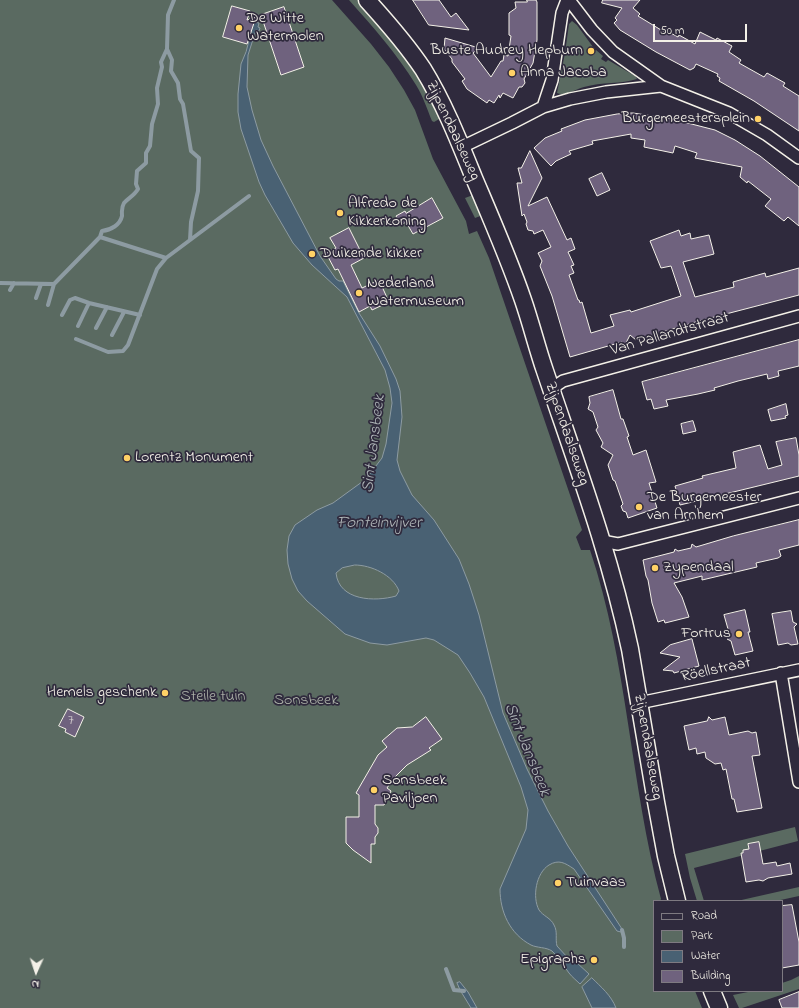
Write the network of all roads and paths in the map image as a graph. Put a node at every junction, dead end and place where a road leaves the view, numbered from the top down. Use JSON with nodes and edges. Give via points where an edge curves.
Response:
{"nodes":[{"id":1,"x":367,"y":0,"type":"edge"},
{"id":2,"x":568,"y":0,"type":"edge"},
{"id":3,"x":661,"y":86,"type":"junction"},
{"id":4,"x":543,"y":107,"type":"junction"},
{"id":5,"x":462,"y":147,"type":"junction"},
{"id":6,"x":799,"y":158,"type":"edge"},
{"id":7,"x":799,"y":316,"type":"edge"},
{"id":8,"x":551,"y":389,"type":"junction"},
{"id":9,"x":799,"y":498,"type":"edge"},
{"id":10,"x":602,"y":541,"type":"junction"},
{"id":11,"x":799,"y":670,"type":"edge"},
{"id":12,"x":781,"y":673,"type":"junction"},
{"id":13,"x":639,"y":704,"type":"junction"},
{"id":14,"x":799,"y":782,"type":"edge"},
{"id":15,"x":677,"y":900,"type":"edge"},
{"id":16,"x":712,"y":992,"type":"edge"},
{"id":17,"x":719,"y":1008,"type":"edge"}],
"edges":[{"from":1,"to":5,"type":"main road","name":"Zijpendaalseweg","via":[[422,69],[449,117]]},
{"from":2,"to":3,"type":"street","via":[[613,52]]},
{"from":2,"to":4,"type":"street","via":[[562,14],[552,80]]},
{"from":3,"to":4,"type":"street","via":[[606,92]]},
{"from":3,"to":6,"type":"street","via":[[729,112]]},
{"from":4,"to":5,"type":"street"},
{"from":5,"to":8,"type":"main road","name":"Zijpendaalseweg","via":[[523,300]]},
{"from":7,"to":8,"type":"street","name":"Van Pallandtstraat","via":[[563,381]]},
{"from":8,"to":10,"type":"main road","name":"Zijpendaalseweg"},
{"from":9,"to":10,"type":"street","via":[[618,544]]},
{"from":10,"to":13,"type":"main road","name":"Zijpendaalseweg","via":[[623,615]]},
{"from":11,"to":12,"type":"street","name":"Röellstraat"},
{"from":12,"to":13,"type":"street","name":"Röellstraat"},
{"from":12,"to":14,"type":"street"},
{"from":13,"to":15,"type":"main road","name":"Zijpendaalseweg","via":[[666,856]]},
{"from":16,"to":17,"type":"main road"}]}
